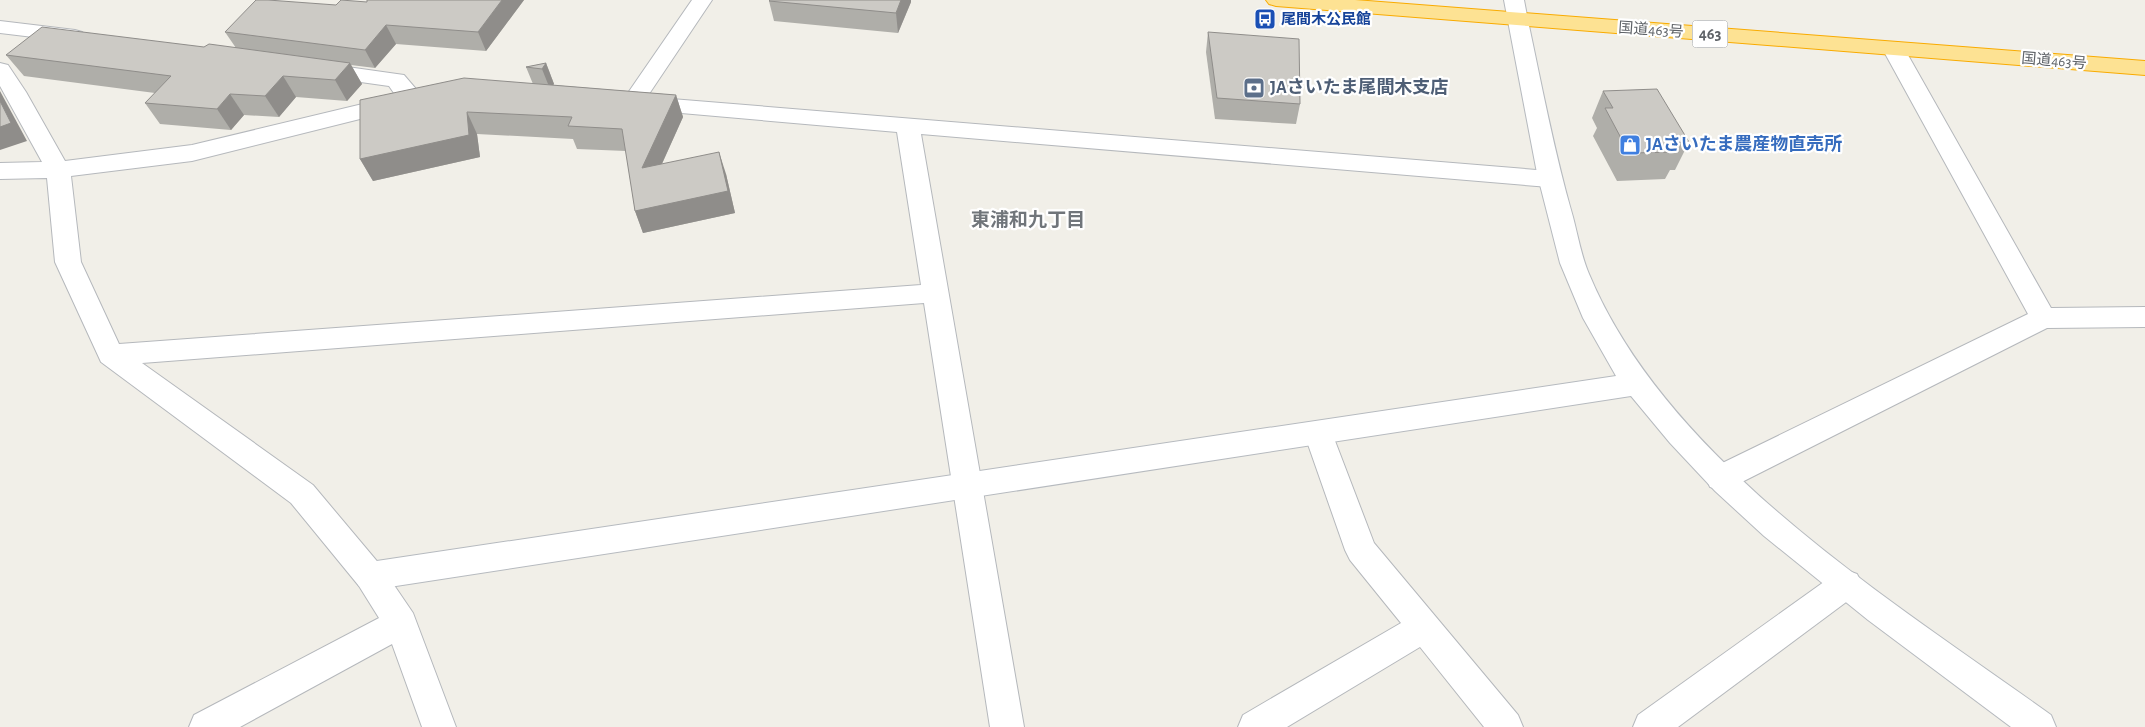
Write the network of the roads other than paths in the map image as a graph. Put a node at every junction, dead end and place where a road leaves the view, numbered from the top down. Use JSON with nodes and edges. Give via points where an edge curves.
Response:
{"nodes":[{"id":1,"x":702,"y":0,"type":"edge"},
{"id":2,"x":1276,"y":0,"type":"edge"},
{"id":3,"x":1516,"y":10,"type":"edge"},
{"id":4,"x":0,"y":27,"type":"edge"},
{"id":5,"x":90,"y":38,"type":"edge"},
{"id":6,"x":1893,"y":48,"type":"junction"},
{"id":7,"x":297,"y":67,"type":"edge"},
{"id":8,"x":2145,"y":68,"type":"edge"},
{"id":9,"x":0,"y":70,"type":"edge"},
{"id":10,"x":908,"y":127,"type":"junction"},
{"id":11,"x":58,"y":170,"type":"junction"},
{"id":12,"x":0,"y":171,"type":"edge"},
{"id":13,"x":1550,"y":179,"type":"junction"},
{"id":14,"x":935,"y":293,"type":"junction"},
{"id":15,"x":2145,"y":317,"type":"edge"},
{"id":16,"x":2043,"y":318,"type":"junction"},
{"id":17,"x":110,"y":354,"type":"junction"},
{"id":18,"x":1637,"y":384,"type":"junction"},
{"id":19,"x":1318,"y":433,"type":"junction"},
{"id":20,"x":1721,"y":478,"type":"junction"},
{"id":21,"x":967,"y":486,"type":"junction"},
{"id":22,"x":370,"y":576,"type":"junction"},
{"id":23,"x":1846,"y":584,"type":"junction"},
{"id":24,"x":401,"y":623,"type":"junction"},
{"id":25,"x":1424,"y":627,"type":"junction"},
{"id":26,"x":206,"y":727,"type":"edge"},
{"id":27,"x":439,"y":727,"type":"edge"},
{"id":28,"x":1006,"y":727,"type":"edge"},
{"id":29,"x":1255,"y":727,"type":"edge"},
{"id":30,"x":1506,"y":727,"type":"edge"},
{"id":31,"x":1650,"y":727,"type":"edge"},
{"id":32,"x":2040,"y":727,"type":"edge"}],
"edges":[{"from":1,"to":10,"type":"street","via":[[622,103]]},
{"from":2,"to":3,"type":"highway","name":"国道463号","number":"463"},
{"from":3,"to":6,"type":"highway","name":"国道463号","number":"463"},
{"from":3,"to":13,"type":"street"},
{"from":4,"to":5,"type":"street"},
{"from":6,"to":8,"type":"highway","name":"国道463号","number":"463"},
{"from":6,"to":16,"type":"street"},
{"from":7,"to":11,"type":"street","via":[[396,80],[417,97],[192,153]]},
{"from":9,"to":11,"type":"street"},
{"from":10,"to":13,"type":"street"},
{"from":10,"to":14,"type":"street"},
{"from":11,"to":12,"type":"street"},
{"from":11,"to":17,"type":"street","via":[[68,262]]},
{"from":13,"to":18,"type":"street","via":[[1576,275]]},
{"from":14,"to":17,"type":"street"},
{"from":14,"to":21,"type":"street"},
{"from":15,"to":16,"type":"street"},
{"from":16,"to":20,"type":"street"},
{"from":17,"to":22,"type":"street","via":[[302,494]]},
{"from":18,"to":19,"type":"street"},
{"from":18,"to":20,"type":"street"},
{"from":19,"to":21,"type":"street"},
{"from":19,"to":25,"type":"street","via":[[1362,550]]},
{"from":20,"to":23,"type":"street","via":[[1784,535]]},
{"from":21,"to":22,"type":"street"},
{"from":21,"to":28,"type":"street"},
{"from":22,"to":24,"type":"street"},
{"from":23,"to":31,"type":"street"},
{"from":23,"to":32,"type":"street"},
{"from":24,"to":26,"type":"street"},
{"from":24,"to":27,"type":"street"},
{"from":25,"to":29,"type":"street"},
{"from":25,"to":30,"type":"street"}]}
